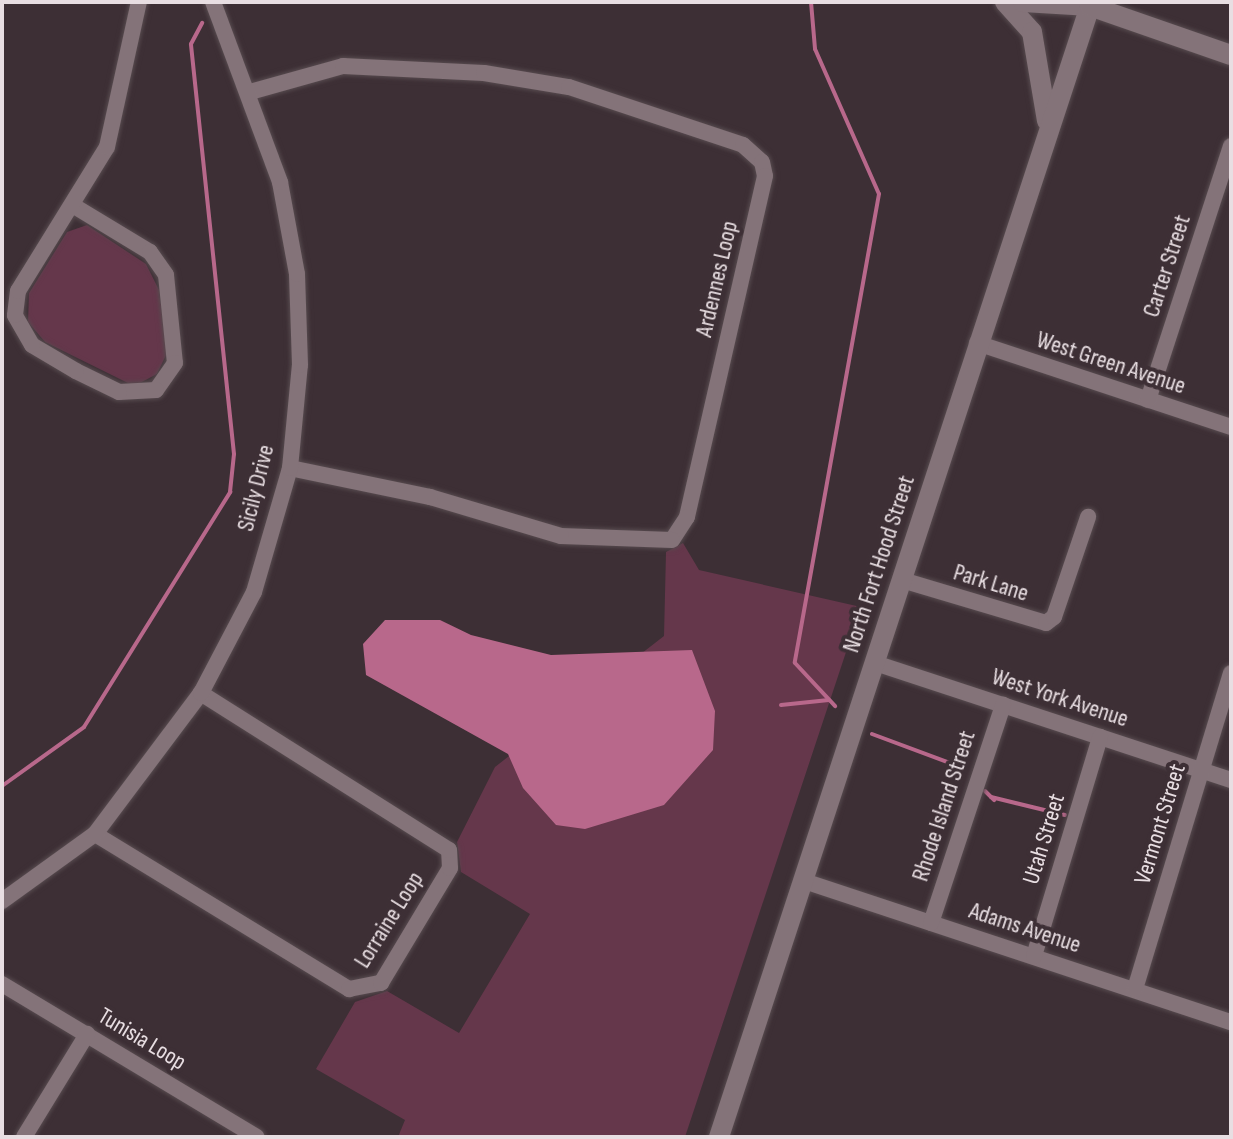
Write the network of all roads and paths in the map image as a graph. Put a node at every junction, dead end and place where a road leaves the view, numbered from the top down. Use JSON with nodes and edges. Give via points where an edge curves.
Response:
{"nodes":[{"id":1,"x":139,"y":2,"type":"edge"},
{"id":2,"x":213,"y":2,"type":"edge"},
{"id":3,"x":1005,"y":2,"type":"edge"},
{"id":4,"x":1023,"y":2,"type":"edge"},
{"id":5,"x":1089,"y":3,"type":"edge"},
{"id":6,"x":1231,"y":55,"type":"edge"},
{"id":7,"x":250,"y":92,"type":"junction"},
{"id":8,"x":1047,"y":121,"type":"junction"},
{"id":9,"x":1231,"y":146,"type":"edge"},
{"id":10,"x":74,"y":206,"type":"junction"},
{"id":11,"x":977,"y":343,"type":"junction"},
{"id":12,"x":1148,"y":400,"type":"junction"},
{"id":13,"x":1231,"y":427,"type":"edge"},
{"id":14,"x":290,"y":468,"type":"junction"},
{"id":15,"x":1088,"y":517,"type":"dead end"},
{"id":16,"x":902,"y":580,"type":"junction"},
{"id":17,"x":875,"y":663,"type":"junction"},
{"id":18,"x":1231,"y":673,"type":"edge"},
{"id":19,"x":201,"y":693,"type":"junction"},
{"id":20,"x":1003,"y":705,"type":"junction"},
{"id":21,"x":1100,"y":737,"type":"junction"},
{"id":22,"x":1202,"y":770,"type":"junction"},
{"id":23,"x":1231,"y":780,"type":"edge"},
{"id":24,"x":95,"y":834,"type":"junction"},
{"id":25,"x":804,"y":881,"type":"junction"},
{"id":26,"x":2,"y":901,"type":"edge"},
{"id":27,"x":931,"y":923,"type":"junction"},
{"id":28,"x":1034,"y":956,"type":"junction"},
{"id":29,"x":2,"y":984,"type":"edge"},
{"id":30,"x":1135,"y":989,"type":"junction"},
{"id":31,"x":1231,"y":1022,"type":"edge"},
{"id":32,"x":87,"y":1034,"type":"junction"},
{"id":33,"x":24,"y":1137,"type":"edge"},
{"id":34,"x":257,"y":1137,"type":"edge"},
{"id":35,"x":719,"y":1137,"type":"edge"}],
"edges":[{"from":1,"to":10,"type":"street","via":[[107,147]]},
{"from":2,"to":7,"type":"street","name":"Sicily Drive"},
{"from":3,"to":8,"type":"main road","via":[[1032,32]]},
{"from":4,"to":5,"type":"main road"},
{"from":5,"to":6,"type":"main road"},
{"from":5,"to":8,"type":"main road","name":"North Fort Hood Street"},
{"from":7,"to":14,"type":"street","name":"Sicily Drive","via":[[280,182],[297,274],[300,365]]},
{"from":7,"to":14,"type":"street","name":"Ardennes Loop","via":[[343,66],[569,87],[743,145],[762,162],[765,176],[687,517],[672,540],[561,536],[430,497]]},
{"from":8,"to":11,"type":"main road","name":"North Fort Hood Street"},
{"from":9,"to":12,"type":"street","name":"Carter Street"},
{"from":10,"to":10,"type":"street","via":[[18,291],[22,334],[119,392],[156,390],[175,363],[166,275],[150,252]]},
{"from":11,"to":12,"type":"street","name":"West Green Avenue"},
{"from":11,"to":16,"type":"main road","name":"North Fort Hood Street"},
{"from":12,"to":13,"type":"street","name":"West Green Avenue"},
{"from":14,"to":19,"type":"street","name":"Sicily Drive","via":[[254,592]]},
{"from":15,"to":16,"type":"street","name":"Park Lane","via":[[1054,617],[1046,623]]},
{"from":16,"to":17,"type":"main road","name":"North Fort Hood Street"},
{"from":17,"to":20,"type":"street","name":"West York Avenue"},
{"from":17,"to":25,"type":"main road","name":"North Fort Hood Street"},
{"from":18,"to":22,"type":"street","name":"Vermont Street"},
{"from":19,"to":24,"type":"street","name":"Sicily Drive"},
{"from":19,"to":24,"type":"street","name":"Lorraine Loop","via":[[449,850],[450,868],[381,983],[349,989]]},
{"from":20,"to":21,"type":"street","name":"West York Avenue"},
{"from":20,"to":27,"type":"street","name":"Rhode Island Street"},
{"from":21,"to":22,"type":"street","name":"West York Avenue"},
{"from":21,"to":28,"type":"street","name":"Utah Street"},
{"from":22,"to":23,"type":"street","name":"West York Avenue"},
{"from":22,"to":30,"type":"street","name":"Vermont Street"},
{"from":24,"to":26,"type":"street","name":"Sicily Drive"},
{"from":25,"to":27,"type":"street","name":"Adams Avenue"},
{"from":25,"to":35,"type":"main road","name":"North Fort Hood Street"},
{"from":27,"to":28,"type":"street","name":"Adams Avenue"},
{"from":28,"to":30,"type":"street","name":"Adams Avenue"},
{"from":29,"to":32,"type":"street","name":"Tunisia Loop"},
{"from":30,"to":31,"type":"street","name":"Adams Avenue"},
{"from":32,"to":33,"type":"street"},
{"from":32,"to":34,"type":"street","name":"Tunisia Loop"}]}
